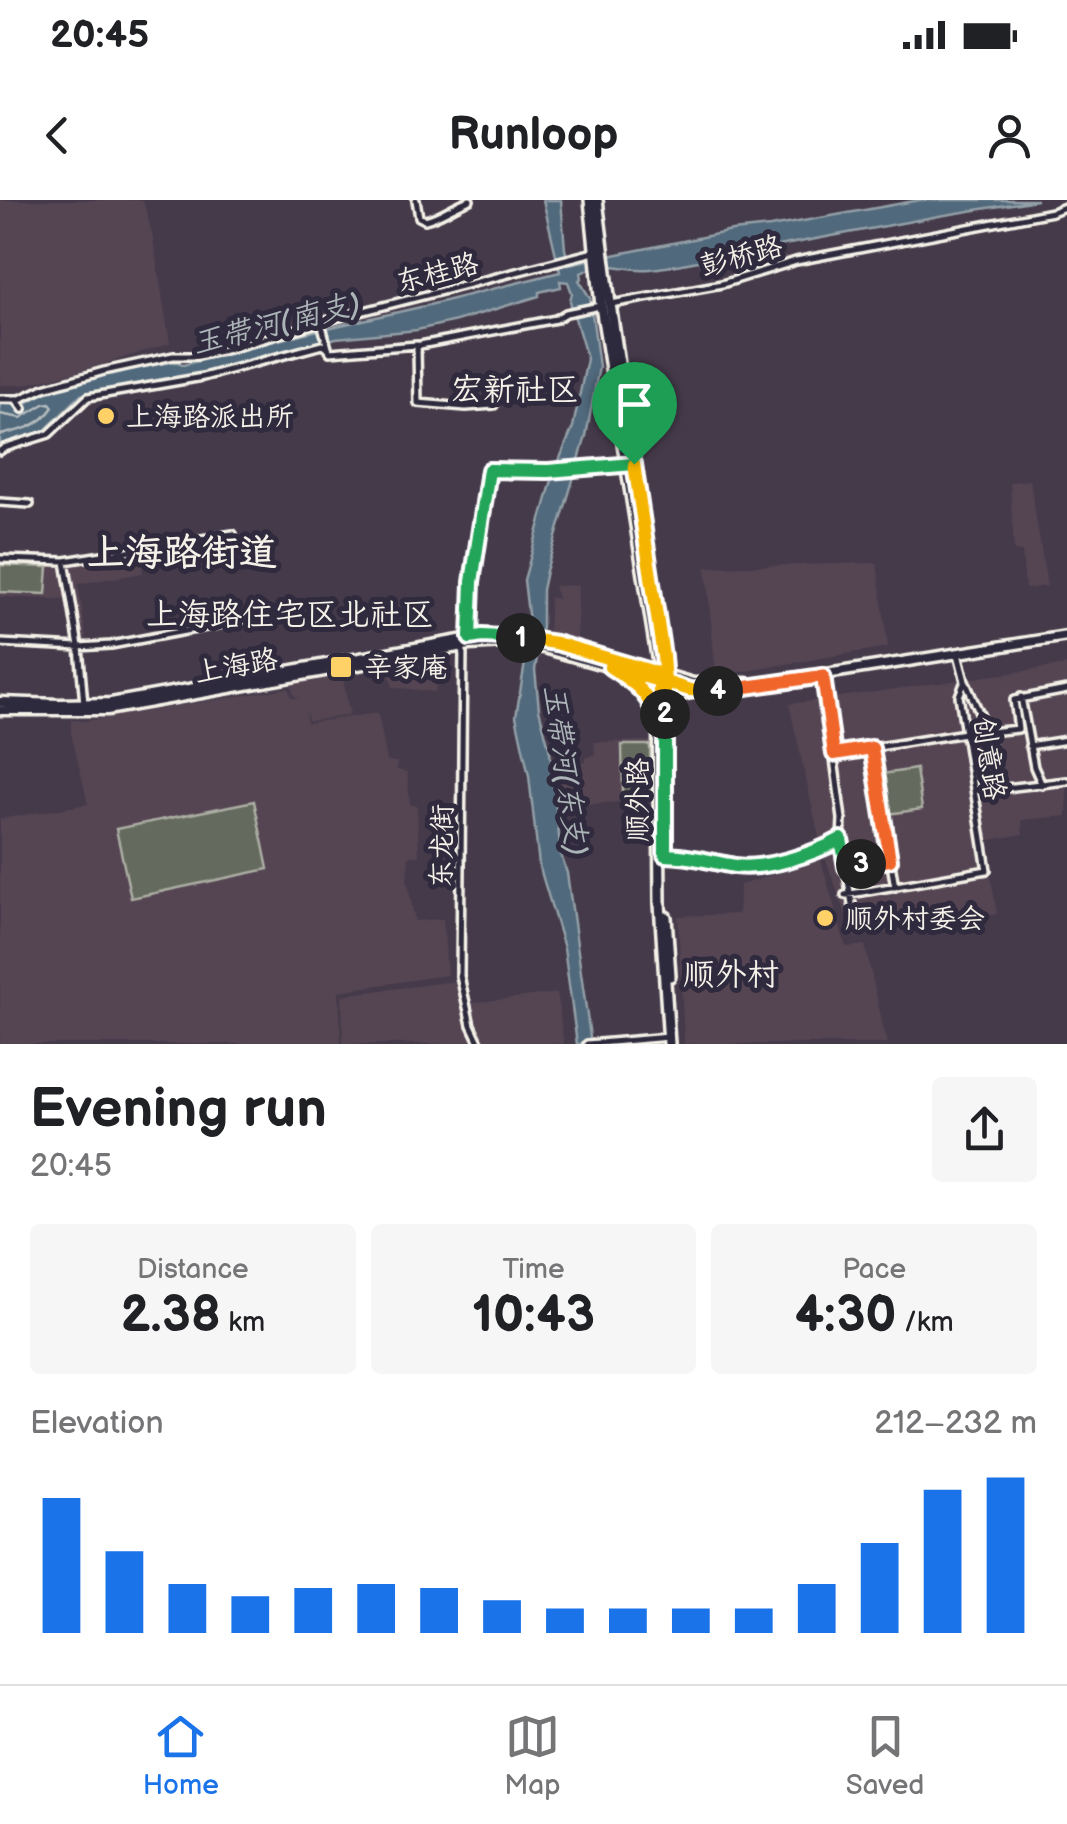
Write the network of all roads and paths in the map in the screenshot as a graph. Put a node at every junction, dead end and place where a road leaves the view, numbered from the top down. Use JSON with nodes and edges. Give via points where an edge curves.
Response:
{"nodes":[{"id":1,"x":416,"y":200,"type":"edge"},
{"id":2,"x":470,"y":200,"type":"edge"},
{"id":3,"x":593,"y":200,"type":"edge"},
{"id":4,"x":1067,"y":206,"type":"edge"},
{"id":5,"x":598,"y":251,"type":"junction"},
{"id":6,"x":601,"y":306,"type":"junction"},
{"id":7,"x":322,"y":324,"type":"junction"},
{"id":8,"x":420,"y":345,"type":"junction"},
{"id":9,"x":328,"y":348,"type":"junction"},
{"id":10,"x":0,"y":399,"type":"edge"},
{"id":11,"x":16,"y":399,"type":"junction"},
{"id":12,"x":494,"y":405,"type":"dead end"},
{"id":13,"x":23,"y":409,"type":"dead end"},
{"id":14,"x":0,"y":451,"type":"edge"},
{"id":15,"x":630,"y":464,"type":"junction"},
{"id":16,"x":0,"y":502,"type":"edge"},
{"id":17,"x":30,"y":504,"type":"dead end"},
{"id":18,"x":233,"y":534,"type":"dead end"},
{"id":19,"x":0,"y":558,"type":"edge"},
{"id":20,"x":65,"y":560,"type":"junction"},
{"id":21,"x":248,"y":619,"type":"dead end"},
{"id":22,"x":1067,"y":634,"type":"edge"},
{"id":23,"x":470,"y":638,"type":"junction"},
{"id":24,"x":507,"y":640,"type":"junction"},
{"id":25,"x":0,"y":643,"type":"edge"},
{"id":26,"x":543,"y":645,"type":"junction"},
{"id":27,"x":79,"y":646,"type":"junction"},
{"id":28,"x":463,"y":646,"type":"junction"},
{"id":29,"x":958,"y":654,"type":"junction"},
{"id":30,"x":610,"y":667,"type":"junction"},
{"id":31,"x":823,"y":676,"type":"junction"},
{"id":32,"x":662,"y":678,"type":"junction"},
{"id":33,"x":965,"y":681,"type":"junction"},
{"id":34,"x":1067,"y":690,"type":"edge"},
{"id":35,"x":702,"y":692,"type":"junction"},
{"id":36,"x":1021,"y":697,"type":"junction"},
{"id":37,"x":0,"y":702,"type":"edge"},
{"id":38,"x":84,"y":704,"type":"junction"},
{"id":39,"x":0,"y":710,"type":"edge"},
{"id":40,"x":662,"y":723,"type":"junction"},
{"id":41,"x":988,"y":732,"type":"junction"},
{"id":42,"x":965,"y":733,"type":"junction"},
{"id":43,"x":1067,"y":740,"type":"edge"},
{"id":44,"x":1029,"y":746,"type":"junction"},
{"id":45,"x":872,"y":748,"type":"junction"},
{"id":46,"x":834,"y":754,"type":"junction"},
{"id":47,"x":1067,"y":781,"type":"edge"},
{"id":48,"x":1042,"y":785,"type":"junction"},
{"id":49,"x":996,"y":786,"type":"junction"},
{"id":50,"x":974,"y":790,"type":"junction"},
{"id":51,"x":841,"y":839,"type":"junction"},
{"id":52,"x":665,"y":855,"type":"junction"},
{"id":53,"x":890,"y":860,"type":"junction"},
{"id":54,"x":846,"y":867,"type":"junction"},
{"id":55,"x":895,"y":886,"type":"junction"},
{"id":56,"x":848,"y":895,"type":"junction"},
{"id":57,"x":852,"y":904,"type":"dead end"},
{"id":58,"x":671,"y":1042,"type":"edge"},
{"id":59,"x":595,"y":1043,"type":"edge"},
{"id":60,"x":480,"y":1044,"type":"edge"},
{"id":61,"x":587,"y":1044,"type":"edge"}],
"edges":[{"from":1,"to":2,"type":"street","via":[[425,220]]},
{"from":3,"to":5,"type":"main road","name":"顺外路"},
{"from":4,"to":6,"type":"street","name":"彭桥路"},
{"from":5,"to":6,"type":"main road","name":"顺外路"},
{"from":5,"to":7,"type":"street","name":"东桂路"},
{"from":6,"to":8,"type":"street","name":"彭桥路"},
{"from":6,"to":15,"type":"main road","name":"顺外路"},
{"from":7,"to":9,"type":"street"},
{"from":7,"to":11,"type":"street","name":"东桂路","via":[[229,350],[104,371]]},
{"from":8,"to":9,"type":"street","name":"彭桥路"},
{"from":8,"to":12,"type":"street","via":[[418,403]]},
{"from":9,"to":14,"type":"street","name":"彭桥路","via":[[322,344],[203,377],[88,396],[49,434]]},
{"from":10,"to":11,"type":"street","name":"东桂路"},
{"from":11,"to":13,"type":"street"},
{"from":15,"to":23,"type":"street","via":[[489,470]]},
{"from":15,"to":32,"type":"main road","name":"顺外路"},
{"from":16,"to":17,"type":"street"},
{"from":18,"to":20,"type":"street"},
{"from":19,"to":20,"type":"street"},
{"from":20,"to":27,"type":"street"},
{"from":21,"to":27,"type":"street"},
{"from":22,"to":29,"type":"main road","name":"上海路"},
{"from":22,"to":32,"type":"main road","name":"上海路","via":[[758,682]]},
{"from":23,"to":24,"type":"main road","name":"上海路"},
{"from":23,"to":38,"type":"main road","name":"上海路"},
{"from":24,"to":26,"type":"main road","name":"上海路"},
{"from":24,"to":28,"type":"main road","name":"上海路"},
{"from":25,"to":27,"type":"street"},
{"from":26,"to":30,"type":"main road","name":"上海路"},
{"from":26,"to":32,"type":"main road","name":"上海路"},
{"from":27,"to":38,"type":"street"},
{"from":28,"to":39,"type":"main road","name":"上海路","via":[[107,710]]},
{"from":28,"to":60,"type":"street","name":"东龙街","via":[[460,976]]},
{"from":29,"to":31,"type":"main road","name":"上海路"},
{"from":29,"to":33,"type":"street","name":"创意路"},
{"from":30,"to":32,"type":"main road","name":"上海路"},
{"from":30,"to":40,"type":"main road","via":[[644,692]]},
{"from":31,"to":35,"type":"main road","name":"上海路"},
{"from":31,"to":46,"type":"street"},
{"from":32,"to":35,"type":"main road","name":"上海路"},
{"from":32,"to":40,"type":"main road","name":"顺外路"},
{"from":33,"to":41,"type":"street"},
{"from":33,"to":42,"type":"street","name":"创意路","via":[[959,696]]},
{"from":34,"to":36,"type":"street"},
{"from":35,"to":40,"type":"main road","via":[[676,698]]},
{"from":36,"to":41,"type":"street","via":[[1014,700],[1018,728]]},
{"from":36,"to":44,"type":"street"},
{"from":37,"to":38,"type":"main road","name":"上海路"},
{"from":40,"to":52,"type":"main road","name":"顺外路"},
{"from":40,"to":58,"type":"main road","name":"顺外路","via":[[660,902]]},
{"from":41,"to":49,"type":"street"},
{"from":42,"to":45,"type":"street"},
{"from":42,"to":50,"type":"street","name":"创意路"},
{"from":43,"to":44,"type":"street"},
{"from":44,"to":48,"type":"street"},
{"from":45,"to":46,"type":"street"},
{"from":45,"to":53,"type":"street"},
{"from":46,"to":51,"type":"street"},
{"from":47,"to":48,"type":"street"},
{"from":48,"to":49,"type":"street"},
{"from":49,"to":50,"type":"street"},
{"from":50,"to":55,"type":"street","name":"创意路","via":[[987,870]]},
{"from":51,"to":52,"type":"street","via":[[763,864]]},
{"from":51,"to":54,"type":"street"},
{"from":52,"to":58,"type":"main road","name":"顺外路"},
{"from":53,"to":54,"type":"street"},
{"from":53,"to":55,"type":"street"},
{"from":54,"to":56,"type":"street"},
{"from":55,"to":56,"type":"street"},
{"from":56,"to":57,"type":"street"},
{"from":58,"to":59,"type":"street"},
{"from":59,"to":61,"type":"street"}]}
